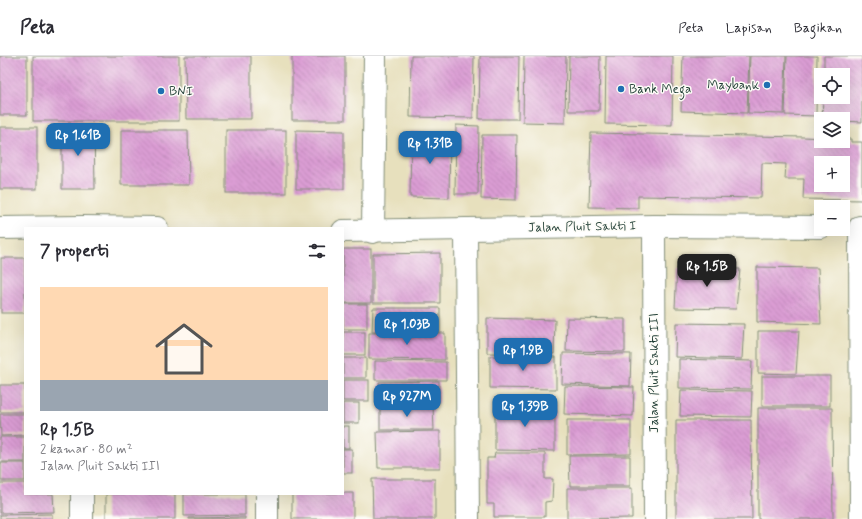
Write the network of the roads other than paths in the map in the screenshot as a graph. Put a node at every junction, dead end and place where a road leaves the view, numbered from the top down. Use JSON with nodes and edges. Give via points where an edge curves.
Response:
{"nodes":[{"id":1,"x":375,"y":56,"type":"edge"},
{"id":2,"x":654,"y":226,"type":"junction"},
{"id":3,"x":814,"y":227,"type":"edge"},
{"id":4,"x":855,"y":227,"type":"edge"},
{"id":5,"x":0,"y":228,"type":"edge"},
{"id":6,"x":24,"y":228,"type":"edge"},
{"id":7,"x":466,"y":229,"type":"junction"},
{"id":8,"x":344,"y":231,"type":"edge"},
{"id":9,"x":373,"y":232,"type":"junction"},
{"id":10,"x":82,"y":495,"type":"edge"},
{"id":11,"x":267,"y":495,"type":"edge"},
{"id":12,"x":82,"y":519,"type":"edge"},
{"id":13,"x":267,"y":519,"type":"edge"},
{"id":14,"x":468,"y":519,"type":"edge"},
{"id":15,"x":655,"y":519,"type":"edge"},
{"id":16,"x":861,"y":519,"type":"edge"}],
"edges":[{"from":1,"to":9,"type":"street"},
{"from":2,"to":3,"type":"street","name":"Jalan Pluit Sakti I"},
{"from":2,"to":7,"type":"street","name":"Jalan Pluit Sakti I"},
{"from":2,"to":15,"type":"street","name":"Jalan Pluit Sakti III"},
{"from":4,"to":16,"type":"street"},
{"from":5,"to":6,"type":"street"},
{"from":7,"to":9,"type":"street","name":"Jalan Pluit Sakti I"},
{"from":7,"to":14,"type":"street"},
{"from":8,"to":9,"type":"street","name":"Jalan Pluit Sakti I"},
{"from":10,"to":12,"type":"street"},
{"from":11,"to":13,"type":"street"}]}
